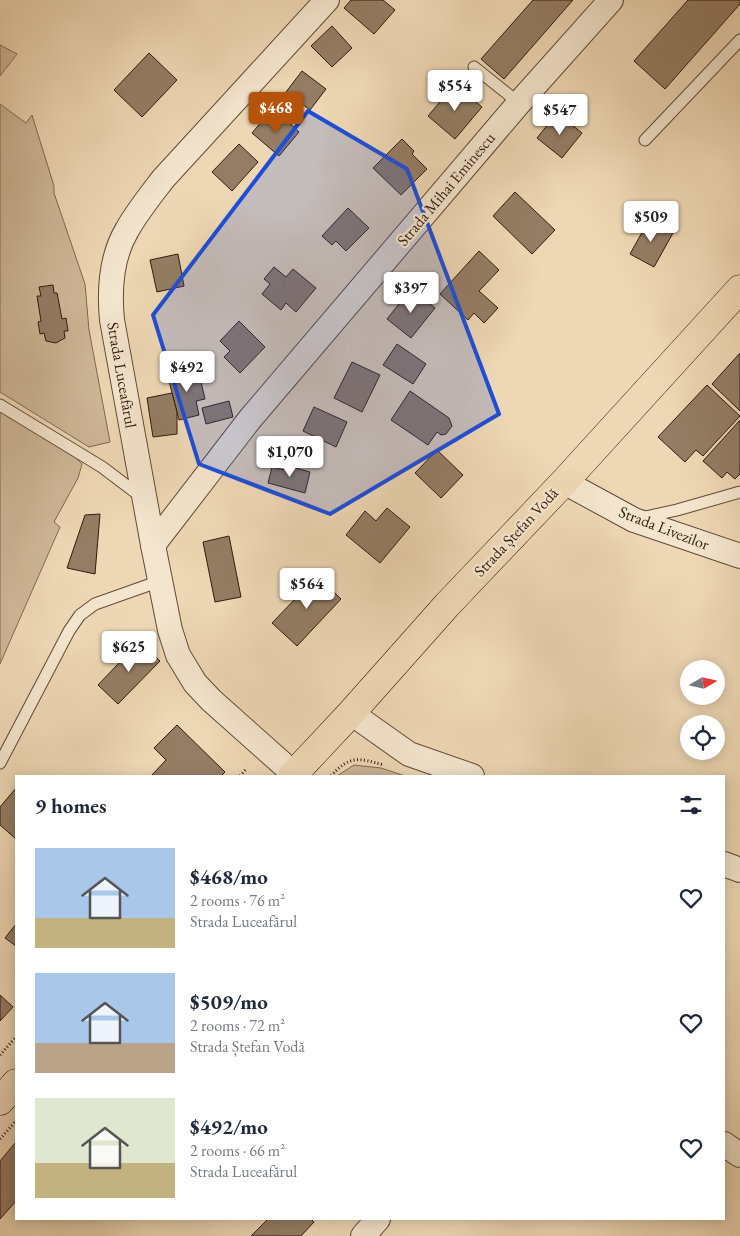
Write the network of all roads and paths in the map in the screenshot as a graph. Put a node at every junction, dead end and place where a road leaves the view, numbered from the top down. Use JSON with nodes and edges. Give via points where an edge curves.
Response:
{"nodes":[{"id":1,"x":327,"y":0,"type":"edge"},
{"id":2,"x":611,"y":0,"type":"edge"},
{"id":3,"x":740,"y":40,"type":"edge"},
{"id":4,"x":474,"y":67,"type":"dead end"},
{"id":5,"x":519,"y":103,"type":"junction"},
{"id":6,"x":645,"y":140,"type":"dead end"},
{"id":7,"x":740,"y":289,"type":"edge"},
{"id":8,"x":0,"y":405,"type":"edge"},
{"id":9,"x":564,"y":482,"type":"junction"},
{"id":10,"x":740,"y":492,"type":"edge"},
{"id":11,"x":144,"y":500,"type":"junction"},
{"id":12,"x":634,"y":520,"type":"junction"},
{"id":13,"x":153,"y":545,"type":"junction"},
{"id":14,"x":740,"y":556,"type":"edge"},
{"id":15,"x":160,"y":581,"type":"junction"},
{"id":16,"x":351,"y":713,"type":"junction"},
{"id":17,"x":0,"y":763,"type":"edge"},
{"id":18,"x":386,"y":765,"type":"dead end"},
{"id":19,"x":247,"y":768,"type":"dead end"},
{"id":20,"x":241,"y":775,"type":"edge"},
{"id":21,"x":293,"y":775,"type":"edge"},
{"id":22,"x":332,"y":775,"type":"edge"},
{"id":23,"x":469,"y":775,"type":"edge"},
{"id":24,"x":725,"y":864,"type":"edge"},
{"id":25,"x":740,"y":870,"type":"edge"},
{"id":26,"x":15,"y":1038,"type":"edge"},
{"id":27,"x":0,"y":1055,"type":"edge"},
{"id":28,"x":15,"y":1084,"type":"edge"},
{"id":29,"x":0,"y":1101,"type":"edge"},
{"id":30,"x":15,"y":1122,"type":"edge"},
{"id":31,"x":0,"y":1139,"type":"edge"},
{"id":32,"x":725,"y":1145,"type":"edge"},
{"id":33,"x":740,"y":1155,"type":"edge"},
{"id":34,"x":377,"y":1220,"type":"edge"},
{"id":35,"x":363,"y":1236,"type":"edge"}],
"edges":[{"from":1,"to":11,"type":"street","name":"Strada Luceafărul","via":[[163,180],[125,232],[116,257],[110,299]]},
{"from":2,"to":5,"type":"street","name":"Strada Mihai Eminescu"},
{"from":3,"to":6,"type":"lane"},
{"from":4,"to":5,"type":"lane"},
{"from":5,"to":13,"type":"street","name":"Strada Mihai Eminescu","via":[[250,419]]},
{"from":7,"to":9,"type":"highway","name":"Strada Ștefan Vodă"},
{"from":8,"to":11,"type":"lane","via":[[102,467]]},
{"from":9,"to":12,"type":"street","name":"Strada Livezilor"},
{"from":9,"to":16,"type":"highway","name":"Strada Ștefan Vodă","via":[[447,605]]},
{"from":10,"to":12,"type":"lane"},
{"from":11,"to":13,"type":"street","name":"Strada Luceafărul"},
{"from":12,"to":14,"type":"street","name":"Strada Livezilor"},
{"from":13,"to":15,"type":"street","name":"Strada Luceafărul"},
{"from":15,"to":17,"type":"lane","via":[[95,604],[80,615]]},
{"from":15,"to":21,"type":"street","name":"Strada Luceafărul","via":[[178,655],[194,683]]},
{"from":16,"to":21,"type":"highway","name":"Strada Ștefan Vodă"},
{"from":16,"to":23,"type":"street","via":[[409,754]]},
{"from":18,"to":22,"type":"path","via":[[352,759]]},
{"from":19,"to":20,"type":"path"},
{"from":24,"to":25,"type":"street"},
{"from":26,"to":27,"type":"path"},
{"from":28,"to":29,"type":"highway"},
{"from":30,"to":31,"type":"path"},
{"from":32,"to":33,"type":"street"},
{"from":34,"to":35,"type":"street"}]}
